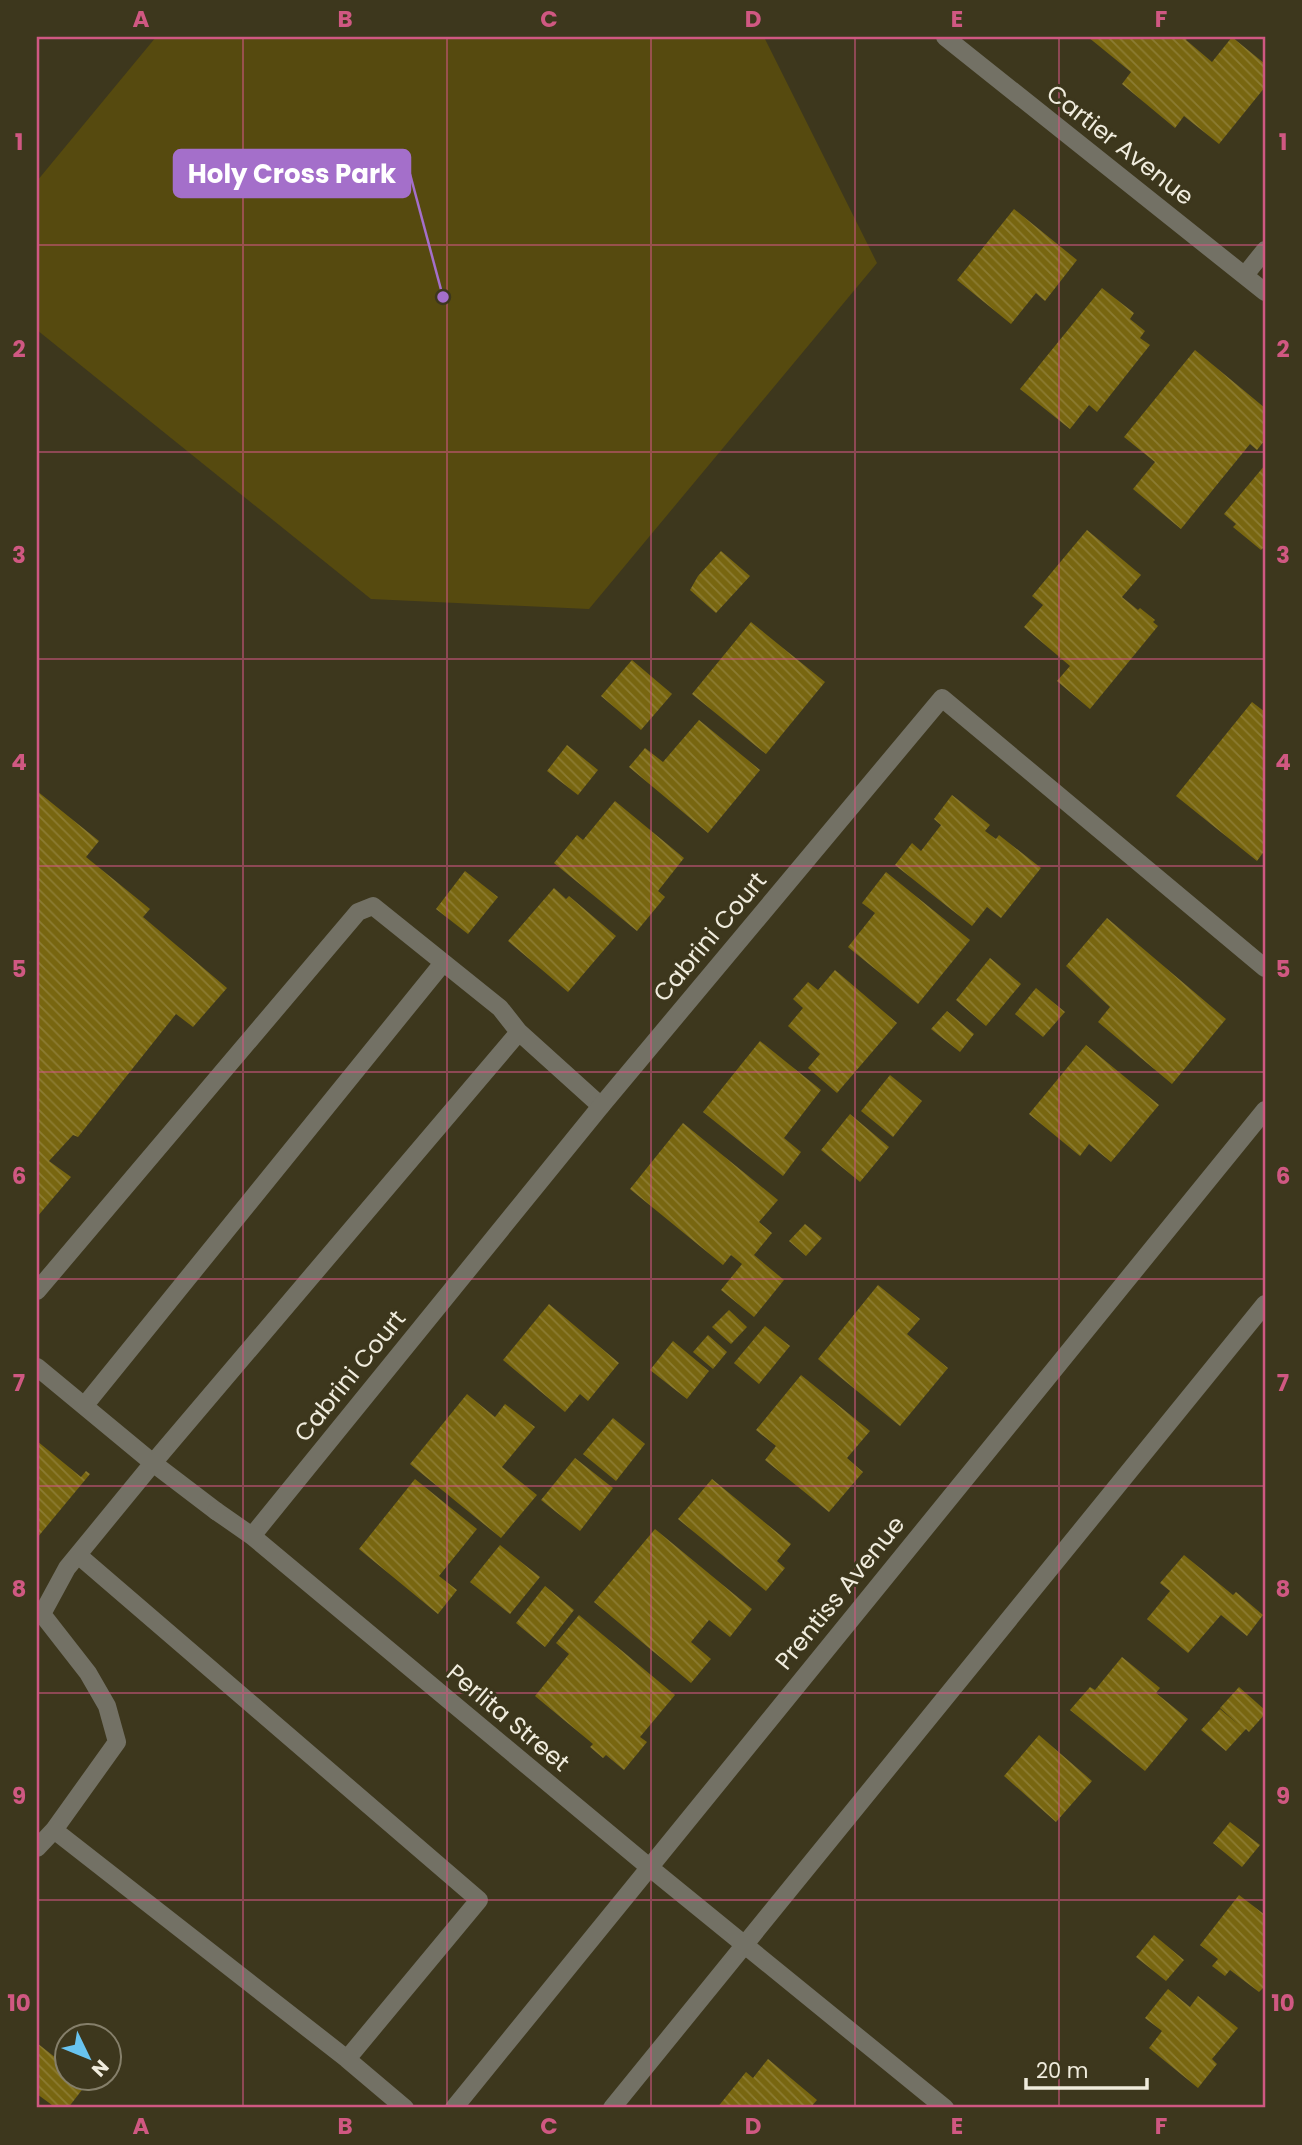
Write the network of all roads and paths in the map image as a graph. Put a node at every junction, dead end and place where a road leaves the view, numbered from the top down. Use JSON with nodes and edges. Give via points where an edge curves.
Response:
{"nodes":[{"id":1,"x":945,"y":37,"type":"edge"},
{"id":2,"x":1265,"y":250,"type":"edge"},
{"id":3,"x":1245,"y":275,"type":"junction"},
{"id":4,"x":1265,"y":292,"type":"edge"},
{"id":5,"x":443,"y":963,"type":"junction"},
{"id":6,"x":1265,"y":968,"type":"edge"},
{"id":7,"x":519,"y":1032,"type":"junction"},
{"id":8,"x":601,"y":1106,"type":"junction"},
{"id":9,"x":1265,"y":1110,"type":"edge"},
{"id":10,"x":37,"y":1291,"type":"edge"},
{"id":11,"x":1265,"y":1304,"type":"edge"},
{"id":12,"x":37,"y":1367,"type":"edge"},
{"id":13,"x":85,"y":1405,"type":"junction"},
{"id":14,"x":153,"y":1463,"type":"junction"},
{"id":15,"x":252,"y":1536,"type":"junction"},
{"id":16,"x":78,"y":1555,"type":"junction"},
{"id":17,"x":39,"y":1616,"type":"edge"},
{"id":18,"x":54,"y":1830,"type":"junction"},
{"id":19,"x":37,"y":1848,"type":"edge"},
{"id":20,"x":649,"y":1867,"type":"junction"},
{"id":21,"x":745,"y":1944,"type":"junction"},
{"id":22,"x":347,"y":2059,"type":"junction"},
{"id":23,"x":405,"y":2108,"type":"edge"},
{"id":24,"x":454,"y":2108,"type":"edge"},
{"id":25,"x":612,"y":2108,"type":"edge"},
{"id":26,"x":945,"y":2108,"type":"edge"}],
"edges":[{"from":1,"to":3,"type":"street","name":"Cartier Avenue"},
{"from":2,"to":3,"type":"street"},
{"from":3,"to":4,"type":"street","name":"Cartier Avenue"},
{"from":5,"to":7,"type":"street","via":[[500,1008]]},
{"from":5,"to":10,"type":"street","via":[[373,906],[358,912]]},
{"from":5,"to":13,"type":"street"},
{"from":6,"to":8,"type":"street","name":"Cabrini Court","via":[[942,698]]},
{"from":7,"to":8,"type":"street"},
{"from":7,"to":14,"type":"street"},
{"from":8,"to":15,"type":"street","name":"Cabrini Court"},
{"from":9,"to":20,"type":"street","name":"Prentiss Avenue"},
{"from":11,"to":21,"type":"street"},
{"from":12,"to":13,"type":"street","name":"Perlita Street"},
{"from":13,"to":14,"type":"street","name":"Perlita Street"},
{"from":14,"to":15,"type":"street","name":"Perlita Street"},
{"from":14,"to":16,"type":"street"},
{"from":15,"to":20,"type":"street","name":"Perlita Street"},
{"from":16,"to":17,"type":"street"},
{"from":16,"to":22,"type":"street","via":[[479,1900]]},
{"from":17,"to":18,"type":"street","via":[[88,1673],[107,1706],[117,1742]]},
{"from":18,"to":19,"type":"street"},
{"from":18,"to":22,"type":"street"},
{"from":20,"to":21,"type":"street","name":"Perlita Street"},
{"from":20,"to":24,"type":"street","name":"Prentiss Avenue"},
{"from":21,"to":25,"type":"street"},
{"from":21,"to":26,"type":"street","name":"Perlita Street"},
{"from":22,"to":23,"type":"street"}]}
